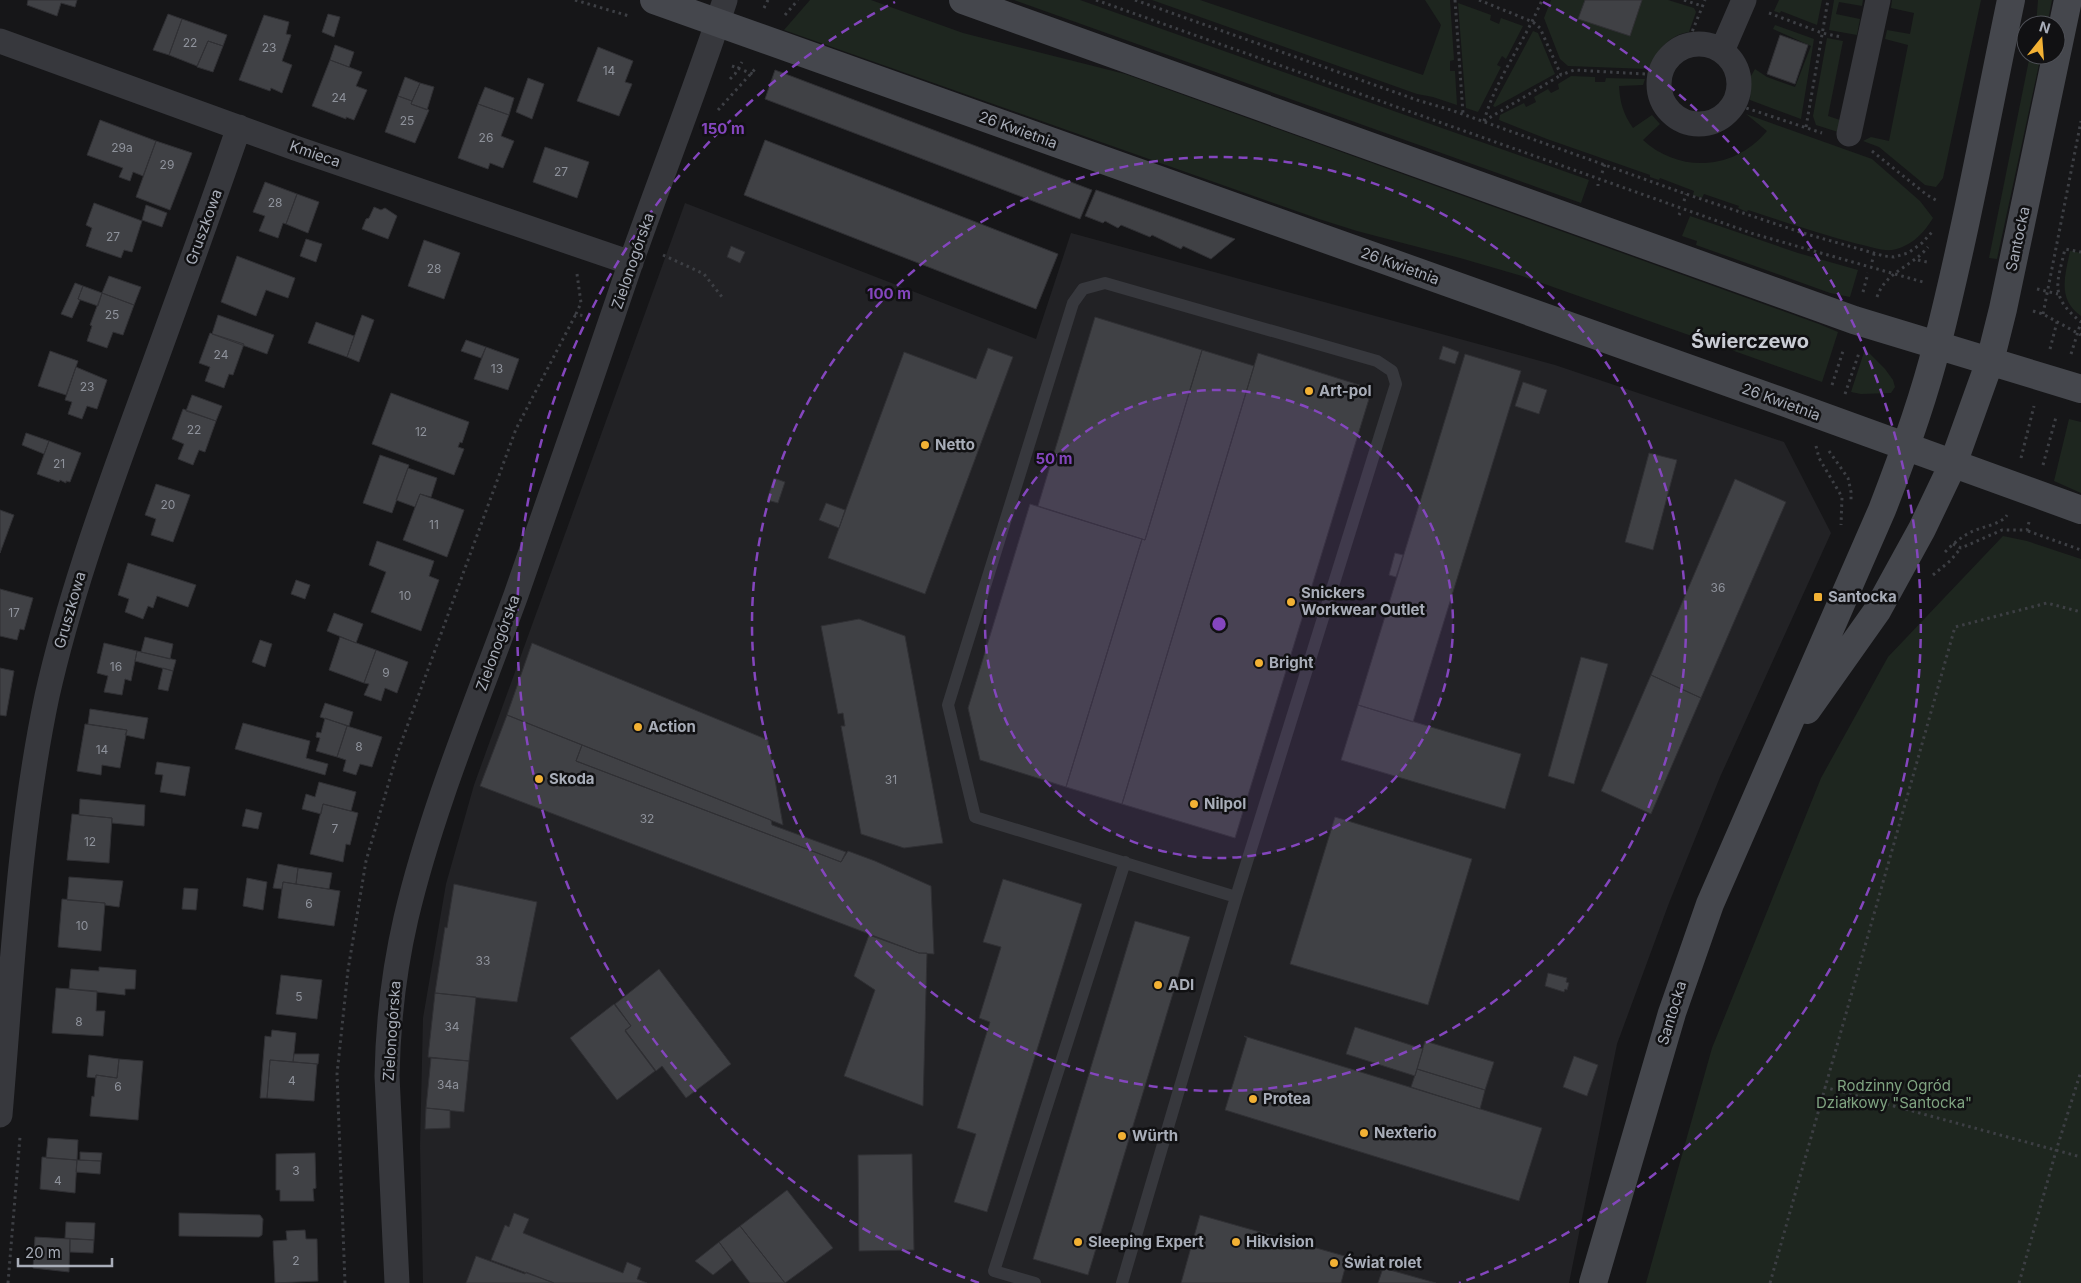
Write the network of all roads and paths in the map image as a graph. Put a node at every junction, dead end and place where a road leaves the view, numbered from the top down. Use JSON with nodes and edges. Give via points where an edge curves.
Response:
{"nodes":[{"id":1,"x":654,"y":0,"type":"edge"},
{"id":2,"x":963,"y":0,"type":"edge"},
{"id":3,"x":1096,"y":0,"type":"edge"},
{"id":4,"x":1135,"y":0,"type":"edge"},
{"id":5,"x":1455,"y":0,"type":"edge"},
{"id":6,"x":1479,"y":0,"type":"edge"},
{"id":7,"x":1542,"y":0,"type":"edge"},
{"id":8,"x":1684,"y":0,"type":"edge"},
{"id":9,"x":1705,"y":0,"type":"edge"},
{"id":10,"x":1828,"y":0,"type":"edge"},
{"id":11,"x":1878,"y":0,"type":"edge"},
{"id":12,"x":2011,"y":0,"type":"edge"},
{"id":13,"x":2068,"y":0,"type":"edge"},
{"id":14,"x":1743,"y":2,"type":"edge"},
{"id":15,"x":1702,"y":6,"type":"junction"},
{"id":16,"x":722,"y":12,"type":"edge"},
{"id":17,"x":1533,"y":22,"type":"junction"},
{"id":18,"x":1822,"y":34,"type":"junction"},
{"id":19,"x":0,"y":41,"type":"edge"},
{"id":20,"x":1869,"y":42,"type":"junction"},
{"id":21,"x":1692,"y":44,"type":"junction"},
{"id":22,"x":1722,"y":50,"type":"junction"},
{"id":23,"x":727,"y":64,"type":"dead end"},
{"id":24,"x":753,"y":74,"type":"dead end"},
{"id":25,"x":1561,"y":75,"type":"junction"},
{"id":26,"x":1659,"y":79,"type":"junction"},
{"id":27,"x":1734,"y":104,"type":"junction"},
{"id":28,"x":1463,"y":114,"type":"junction"},
{"id":29,"x":1484,"y":121,"type":"junction"},
{"id":30,"x":2081,"y":121,"type":"edge"},
{"id":31,"x":239,"y":127,"type":"junction"},
{"id":32,"x":1806,"y":127,"type":"junction"},
{"id":33,"x":1840,"y":135,"type":"joint"},
{"id":34,"x":1869,"y":150,"type":"dead end"},
{"id":35,"x":1605,"y":164,"type":"junction"},
{"id":36,"x":1602,"y":173,"type":"dead end"},
{"id":37,"x":1686,"y":194,"type":"junction"},
{"id":38,"x":1684,"y":201,"type":"dead end"},
{"id":39,"x":1945,"y":205,"type":"dead end"},
{"id":40,"x":1932,"y":242,"type":"dead end"},
{"id":41,"x":2081,"y":252,"type":"edge"},
{"id":42,"x":658,"y":253,"type":"dead end"},
{"id":43,"x":1874,"y":254,"type":"junction"},
{"id":44,"x":1910,"y":257,"type":"dead end"},
{"id":45,"x":1872,"y":262,"type":"dead end"},
{"id":46,"x":631,"y":263,"type":"junction"},
{"id":47,"x":1868,"y":273,"type":"dead end"},
{"id":48,"x":1892,"y":274,"type":"junction"},
{"id":49,"x":1916,"y":280,"type":"dead end"},
{"id":50,"x":722,"y":297,"type":"dead end"},
{"id":51,"x":1877,"y":297,"type":"dead end"},
{"id":52,"x":1861,"y":298,"type":"dead end"},
{"id":53,"x":2032,"y":311,"type":"dead end"},
{"id":54,"x":2043,"y":314,"type":"junction"},
{"id":55,"x":2057,"y":322,"type":"junction"},
{"id":56,"x":2081,"y":322,"type":"edge"},
{"id":57,"x":2079,"y":334,"type":"edge"},
{"id":58,"x":2051,"y":345,"type":"dead end"},
{"id":59,"x":1861,"y":346,"type":"dead end"},
{"id":60,"x":1937,"y":346,"type":"junction"},
{"id":61,"x":1844,"y":347,"type":"dead end"},
{"id":62,"x":1990,"y":361,"type":"junction"},
{"id":63,"x":2069,"y":362,"type":"dead end"},
{"id":64,"x":1832,"y":385,"type":"dead end"},
{"id":65,"x":2081,"y":389,"type":"edge"},
{"id":66,"x":1846,"y":390,"type":"dead end"},
{"id":67,"x":2056,"y":417,"type":"dead end"},
{"id":68,"x":2030,"y":420,"type":"dead end"},
{"id":69,"x":1906,"y":447,"type":"junction"},
{"id":70,"x":1828,"y":450,"type":"dead end"},
{"id":71,"x":2022,"y":455,"type":"dead end"},
{"id":72,"x":1953,"y":464,"type":"junction"},
{"id":73,"x":2042,"y":473,"type":"dead end"},
{"id":74,"x":1851,"y":507,"type":"dead end"},
{"id":75,"x":2008,"y":508,"type":"dead end"},
{"id":76,"x":2081,"y":510,"type":"edge"},
{"id":77,"x":2030,"y":521,"type":"dead end"},
{"id":78,"x":2027,"y":530,"type":"junction"},
{"id":79,"x":1947,"y":541,"type":"dead end"},
{"id":80,"x":1953,"y":544,"type":"junction"},
{"id":81,"x":1961,"y":548,"type":"junction"},
{"id":82,"x":2081,"y":550,"type":"edge"},
{"id":83,"x":1928,"y":578,"type":"dead end"},
{"id":84,"x":2081,"y":612,"type":"edge"},
{"id":85,"x":1777,"y":752,"type":"junction"},
{"id":86,"x":1125,"y":862,"type":"junction"},
{"id":87,"x":1236,"y":897,"type":"junction"},
{"id":88,"x":2081,"y":1071,"type":"edge"},
{"id":89,"x":1824,"y":1087,"type":"junction"},
{"id":90,"x":0,"y":1115,"type":"edge"},
{"id":91,"x":20,"y":1134,"type":"dead end"},
{"id":92,"x":2056,"y":1151,"type":"junction"},
{"id":93,"x":2081,"y":1158,"type":"edge"},
{"id":94,"x":8,"y":1283,"type":"edge"},
{"id":95,"x":397,"y":1283,"type":"edge"},
{"id":96,"x":1035,"y":1283,"type":"edge"},
{"id":97,"x":1122,"y":1283,"type":"edge"},
{"id":98,"x":1593,"y":1283,"type":"edge"},
{"id":99,"x":1770,"y":1283,"type":"edge"},
{"id":100,"x":2019,"y":1283,"type":"edge"}],
"edges":[{"from":1,"to":16,"type":"street","name":"26 Kwietnia"},
{"from":2,"to":60,"type":"street","via":[[1854,320]]},
{"from":3,"to":48,"type":"path","via":[[1754,234]]},
{"from":4,"to":28,"type":"path"},
{"from":5,"to":28,"type":"path"},
{"from":6,"to":17,"type":"path"},
{"from":7,"to":17,"type":"path"},
{"from":8,"to":15,"type":"path"},
{"from":9,"to":15,"type":"path"},
{"from":10,"to":18,"type":"path"},
{"from":11,"to":20,"type":"street"},
{"from":12,"to":60,"type":"street","name":"Santocka"},
{"from":13,"to":62,"type":"street","name":"Santocka"},
{"from":14,"to":18,"type":"path"},
{"from":14,"to":22,"type":"street"},
{"from":15,"to":21,"type":"path","via":[[1692,32]]},
{"from":16,"to":46,"type":"street","name":"Zielonogórska"},
{"from":16,"to":69,"type":"street","name":"26 Kwietnia"},
{"from":17,"to":25,"type":"path","via":[[1540,28]]},
{"from":17,"to":29,"type":"path","via":[[1510,61]]},
{"from":18,"to":20,"type":"path"},
{"from":18,"to":32,"type":"path"},
{"from":19,"to":31,"type":"street","name":"Kmieca"},
{"from":20,"to":33,"type":"street"},
{"from":21,"to":22,"type":"street"},
{"from":21,"to":26,"type":"street","via":[[1676,51],[1665,62]]},
{"from":22,"to":27,"type":"street","via":[[1735,66],[1740,85]]},
{"from":23,"to":24,"type":"path"},
{"from":25,"to":26,"type":"path","via":[[1574,70],[1645,74]]},
{"from":25,"to":29,"type":"path"},
{"from":26,"to":27,"type":"street","via":[[1661,97],[1670,113],[1686,123],[1705,125],[1722,118]]},
{"from":27,"to":32,"type":"path"},
{"from":28,"to":29,"type":"path"},
{"from":29,"to":35,"type":"path"},
{"from":30,"to":54,"type":"path"},
{"from":31,"to":46,"type":"street","name":"Kmieca"},
{"from":31,"to":90,"type":"street","name":"Gruszkowa","via":[[107,494],[70,609],[49,688],[21,864]]},
{"from":32,"to":33,"type":"path"},
{"from":34,"to":39,"type":"path","via":[[1876,152],[1926,195]]},
{"from":35,"to":36,"type":"path"},
{"from":35,"to":37,"type":"path"},
{"from":37,"to":38,"type":"path"},
{"from":37,"to":43,"type":"path"},
{"from":40,"to":48,"type":"path","via":[[1920,255]]},
{"from":41,"to":56,"type":"path","via":[[2065,248],[2058,280],[2058,294],[2064,308]]},
{"from":42,"to":50,"type":"path","via":[[704,274]]},
{"from":43,"to":44,"type":"path","via":[[1894,257],[1908,253]]},
{"from":43,"to":45,"type":"path"},
{"from":46,"to":95,"type":"street","name":"Zielonogórska","via":[[434,819],[406,920],[391,1011],[387,1076]]},
{"from":47,"to":52,"type":"path"},
{"from":48,"to":49,"type":"path"},
{"from":48,"to":51,"type":"path"},
{"from":53,"to":54,"type":"path"},
{"from":54,"to":55,"type":"path"},
{"from":55,"to":57,"type":"path"},
{"from":55,"to":58,"type":"path"},
{"from":56,"to":57,"type":"path"},
{"from":57,"to":63,"type":"path"},
{"from":59,"to":66,"type":"path"},
{"from":60,"to":62,"type":"street"},
{"from":60,"to":69,"type":"street","name":"Santocka"},
{"from":61,"to":64,"type":"path"},
{"from":62,"to":65,"type":"street"},
{"from":62,"to":72,"type":"street","name":"Santocka"},
{"from":67,"to":73,"type":"path"},
{"from":68,"to":71,"type":"path"},
{"from":69,"to":72,"type":"street","name":"26 Kwietnia"},
{"from":69,"to":85,"type":"street","name":"Santocka"},
{"from":70,"to":74,"type":"path","via":[[1848,478]]},
{"from":72,"to":76,"type":"street","name":"26 Kwietnia"},
{"from":72,"to":85,"type":"street","name":"Santocka","via":[[1877,611]]},
{"from":75,"to":80,"type":"path","via":[[2004,520],[1982,526]]},
{"from":77,"to":78,"type":"path"},
{"from":78,"to":81,"type":"path","via":[[2002,530]]},
{"from":78,"to":82,"type":"path"},
{"from":79,"to":80,"type":"path"},
{"from":80,"to":81,"type":"path"},
{"from":81,"to":83,"type":"path"},
{"from":84,"to":89,"type":"path","via":[[2047,603],[1955,627]]},
{"from":85,"to":98,"type":"street","name":"Santocka","via":[[1724,871],[1684,975]]},
{"from":86,"to":87,"type":"lane"},
{"from":86,"to":87,"type":"lane","via":[[975,817],[948,705],[1073,303],[1082,289],[1105,283],[1376,361],[1392,370],[1396,384]]},
{"from":86,"to":96,"type":"lane","via":[[994,1271]]},
{"from":87,"to":97,"type":"lane"},
{"from":88,"to":92,"type":"path"},
{"from":89,"to":92,"type":"path"},
{"from":89,"to":99,"type":"path"},
{"from":91,"to":94,"type":"path"},
{"from":92,"to":93,"type":"path"},
{"from":92,"to":100,"type":"path"}]}
